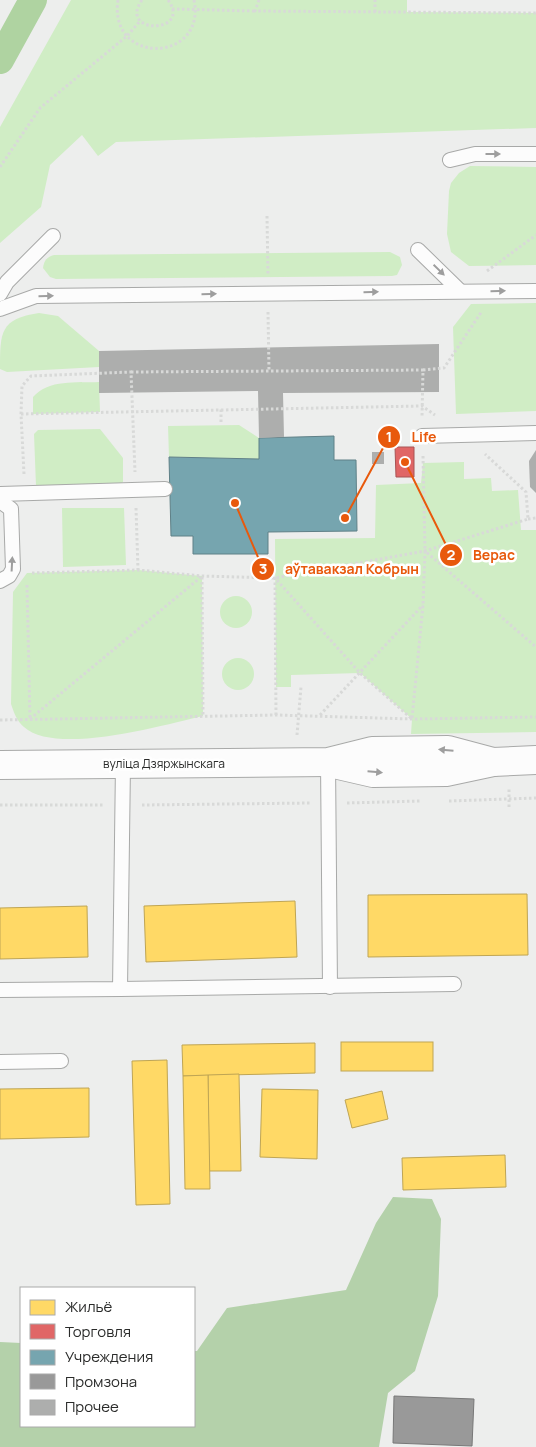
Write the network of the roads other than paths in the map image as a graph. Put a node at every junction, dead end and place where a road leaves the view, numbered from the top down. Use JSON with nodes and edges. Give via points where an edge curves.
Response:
{"nodes":[{"id":1,"x":536,"y":154,"type":"edge"},
{"id":2,"x":450,"y":160,"type":"dead end"},
{"id":3,"x":53,"y":236,"type":"dead end"},
{"id":4,"x":418,"y":250,"type":"dead end"},
{"id":5,"x":460,"y":291,"type":"junction"},
{"id":6,"x":536,"y":291,"type":"edge"},
{"id":7,"x":0,"y":294,"type":"edge"},
{"id":8,"x":0,"y":309,"type":"edge"},
{"id":9,"x":536,"y":433,"type":"edge"},
{"id":10,"x":422,"y":436,"type":"road end"},
{"id":11,"x":165,"y":489,"type":"dead end"},
{"id":12,"x":0,"y":494,"type":"edge"},
{"id":13,"x":0,"y":501,"type":"edge"},
{"id":14,"x":0,"y":581,"type":"edge"},
{"id":15,"x":536,"y":760,"type":"edge"},
{"id":16,"x":328,"y":762,"type":"junction"},
{"id":17,"x":122,"y":764,"type":"junction"},
{"id":18,"x":0,"y":765,"type":"edge"},
{"id":19,"x":454,"y":984,"type":"dead end"},
{"id":20,"x":330,"y":987,"type":"junction"},
{"id":21,"x":120,"y":989,"type":"junction"},
{"id":22,"x":0,"y":990,"type":"edge"},
{"id":23,"x":61,"y":1061,"type":"dead end"},
{"id":24,"x":0,"y":1062,"type":"edge"}],
"edges":[{"from":2,"to":1,"type":"lane","one_way":true,"via":[[475,154]]},
{"from":3,"to":7,"type":"lane","via":[[7,282]]},
{"from":4,"to":5,"type":"lane","one_way":true},
{"from":5,"to":6,"type":"lane","one_way":true},
{"from":8,"to":5,"type":"lane","one_way":true,"via":[[36,296]]},
{"from":9,"to":10,"type":"lane"},
{"from":11,"to":12,"type":"lane"},
{"from":14,"to":13,"type":"lane","one_way":true,"via":[[13,569],[11,509]]},
{"from":15,"to":16,"type":"main road","name":"вуліца Дзяржынскага","via":[[493,762],[446,772],[374,773]]},
{"from":16,"to":17,"type":"main road","name":"вуліца Дзяржынскага"},
{"from":16,"to":20,"type":"lane"},
{"from":17,"to":18,"type":"main road","name":"вуліца Дзяржынскага"},
{"from":17,"to":21,"type":"lane"},
{"from":19,"to":20,"type":"lane"},
{"from":20,"to":21,"type":"lane"},
{"from":21,"to":22,"type":"lane"},
{"from":23,"to":24,"type":"lane"}]}
